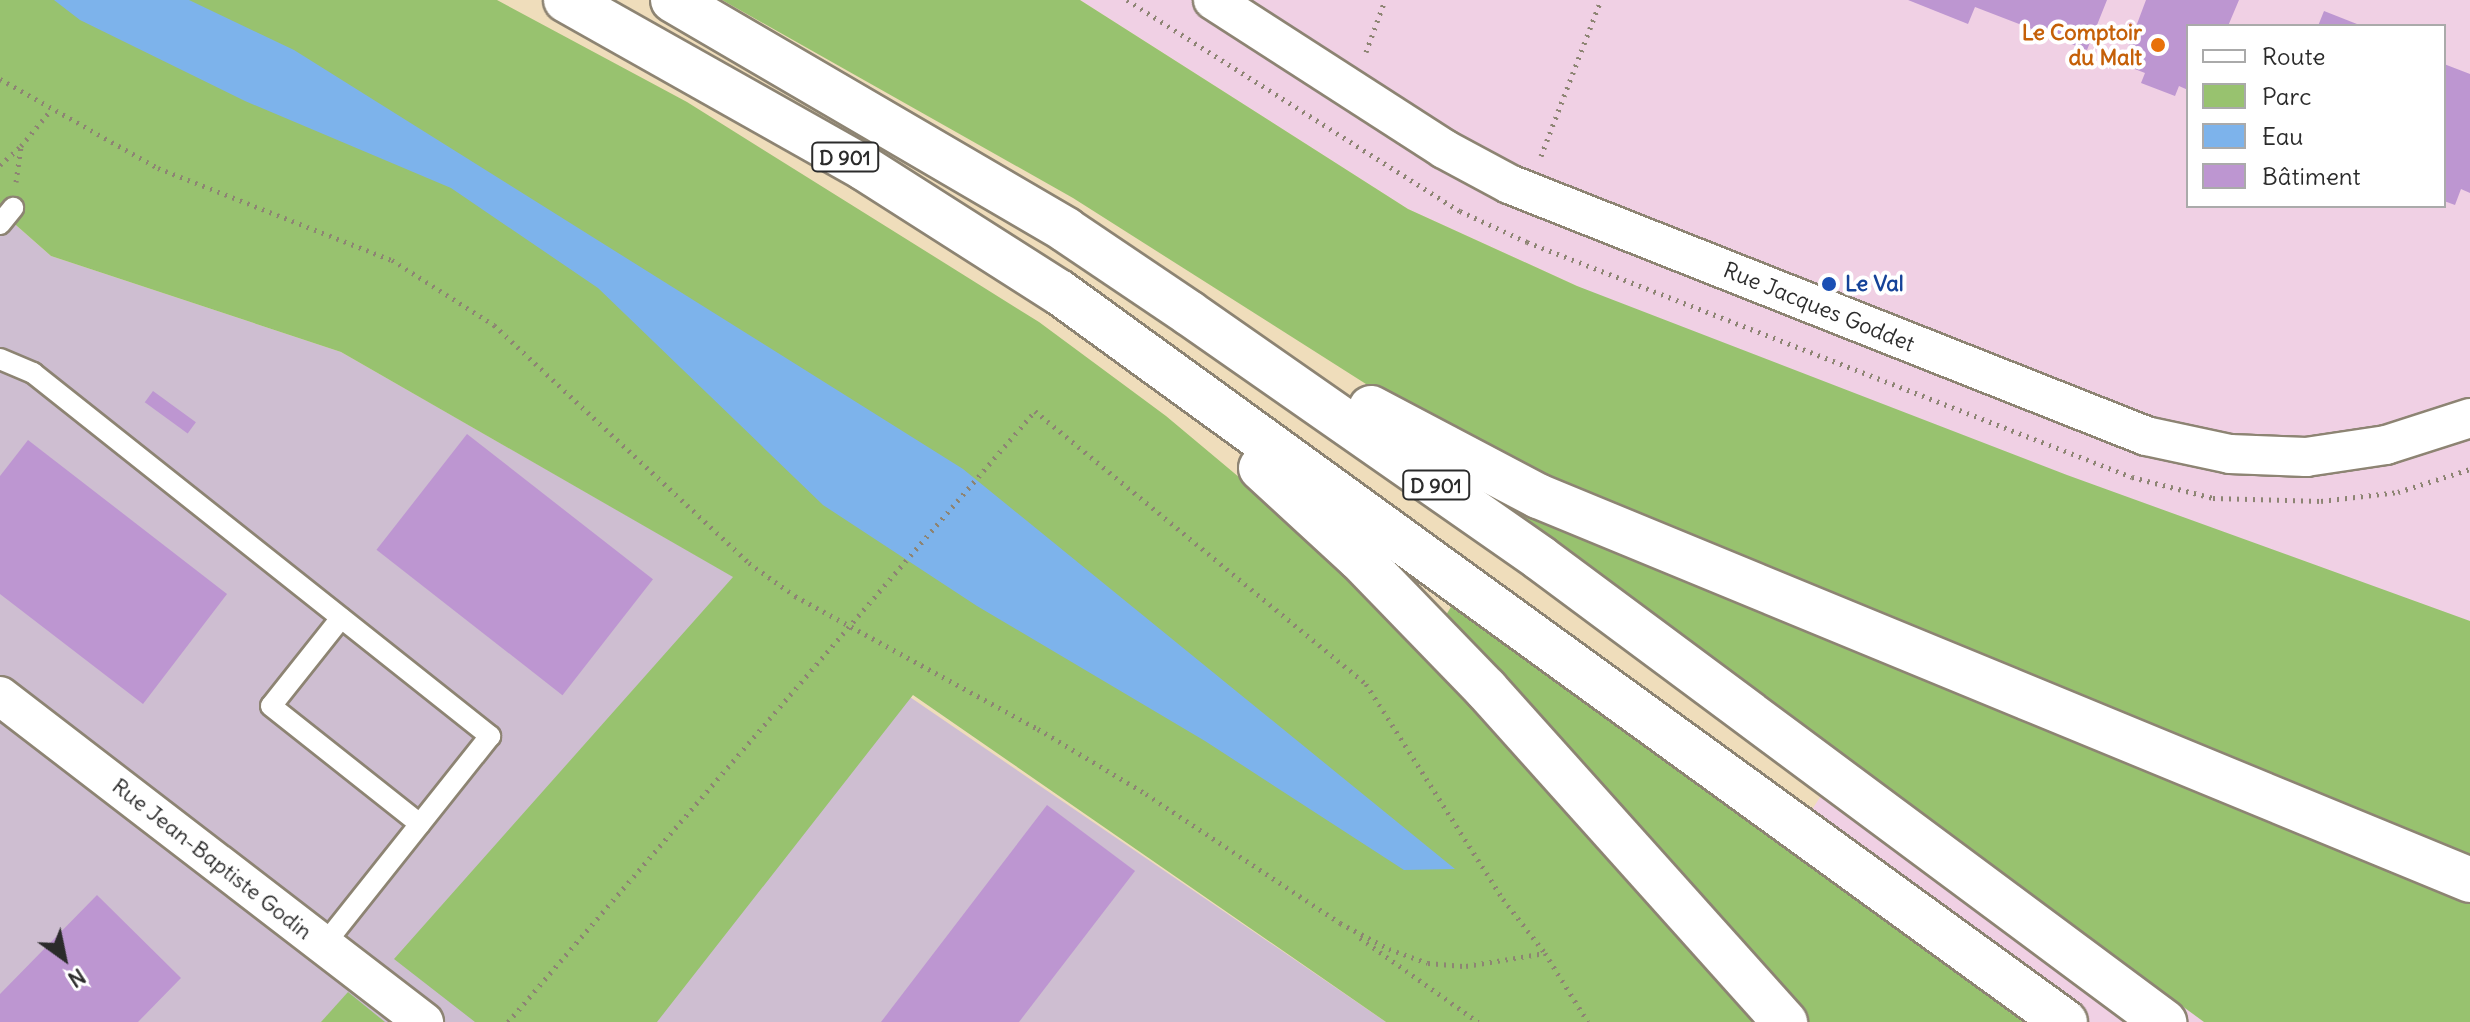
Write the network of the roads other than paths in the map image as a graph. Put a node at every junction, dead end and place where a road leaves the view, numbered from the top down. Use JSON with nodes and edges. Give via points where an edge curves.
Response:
{"nodes":[{"id":1,"x":566,"y":0,"type":"edge"},
{"id":2,"x":673,"y":0,"type":"edge"},
{"id":3,"x":1213,"y":0,"type":"edge"},
{"id":4,"x":1125,"y":269,"type":"junction"},
{"id":5,"x":1113,"y":331,"type":"junction"},
{"id":6,"x":0,"y":359,"type":"edge"},
{"id":7,"x":2470,"y":418,"type":"edge"},
{"id":8,"x":341,"y":618,"type":"junction"},
{"id":9,"x":0,"y":696,"type":"edge"},
{"id":10,"x":420,"y":824,"type":"junction"},
{"id":11,"x":2470,"y":880,"type":"edge"},
{"id":12,"x":324,"y":945,"type":"junction"},
{"id":13,"x":424,"y":1022,"type":"edge"},
{"id":14,"x":1785,"y":1022,"type":"edge"},
{"id":15,"x":2065,"y":1022,"type":"edge"},
{"id":16,"x":2164,"y":1022,"type":"edge"}],
"edges":[{"from":1,"to":5,"type":"main road","number":"D 901","via":[[933,210]]},
{"from":2,"to":4,"type":"main road","number":"D 901"},
{"from":3,"to":7,"type":"street","name":"Rue Jacques Goddet","via":[[1444,149],[1509,184],[2146,436],[2230,454],[2330,456],[2412,438]]},
{"from":4,"to":11,"type":"main road","via":[[1224,317],[1408,430],[1504,480]]},
{"from":4,"to":16,"type":"main road","number":"D 901","via":[[1530,550]]},
{"from":5,"to":14,"type":"main road","via":[[1401,600]]},
{"from":5,"to":15,"type":"main road","number":"D 901"},
{"from":6,"to":8,"type":"lane","via":[[33,373]]},
{"from":8,"to":10,"type":"lane","via":[[271,706]]},
{"from":8,"to":10,"type":"lane","via":[[490,736]]},
{"from":9,"to":12,"type":"street","name":"Rue Jean-Baptiste Godin"},
{"from":10,"to":12,"type":"lane"},
{"from":12,"to":13,"type":"street","name":"Rue Jean-Baptiste Godin"}]}
